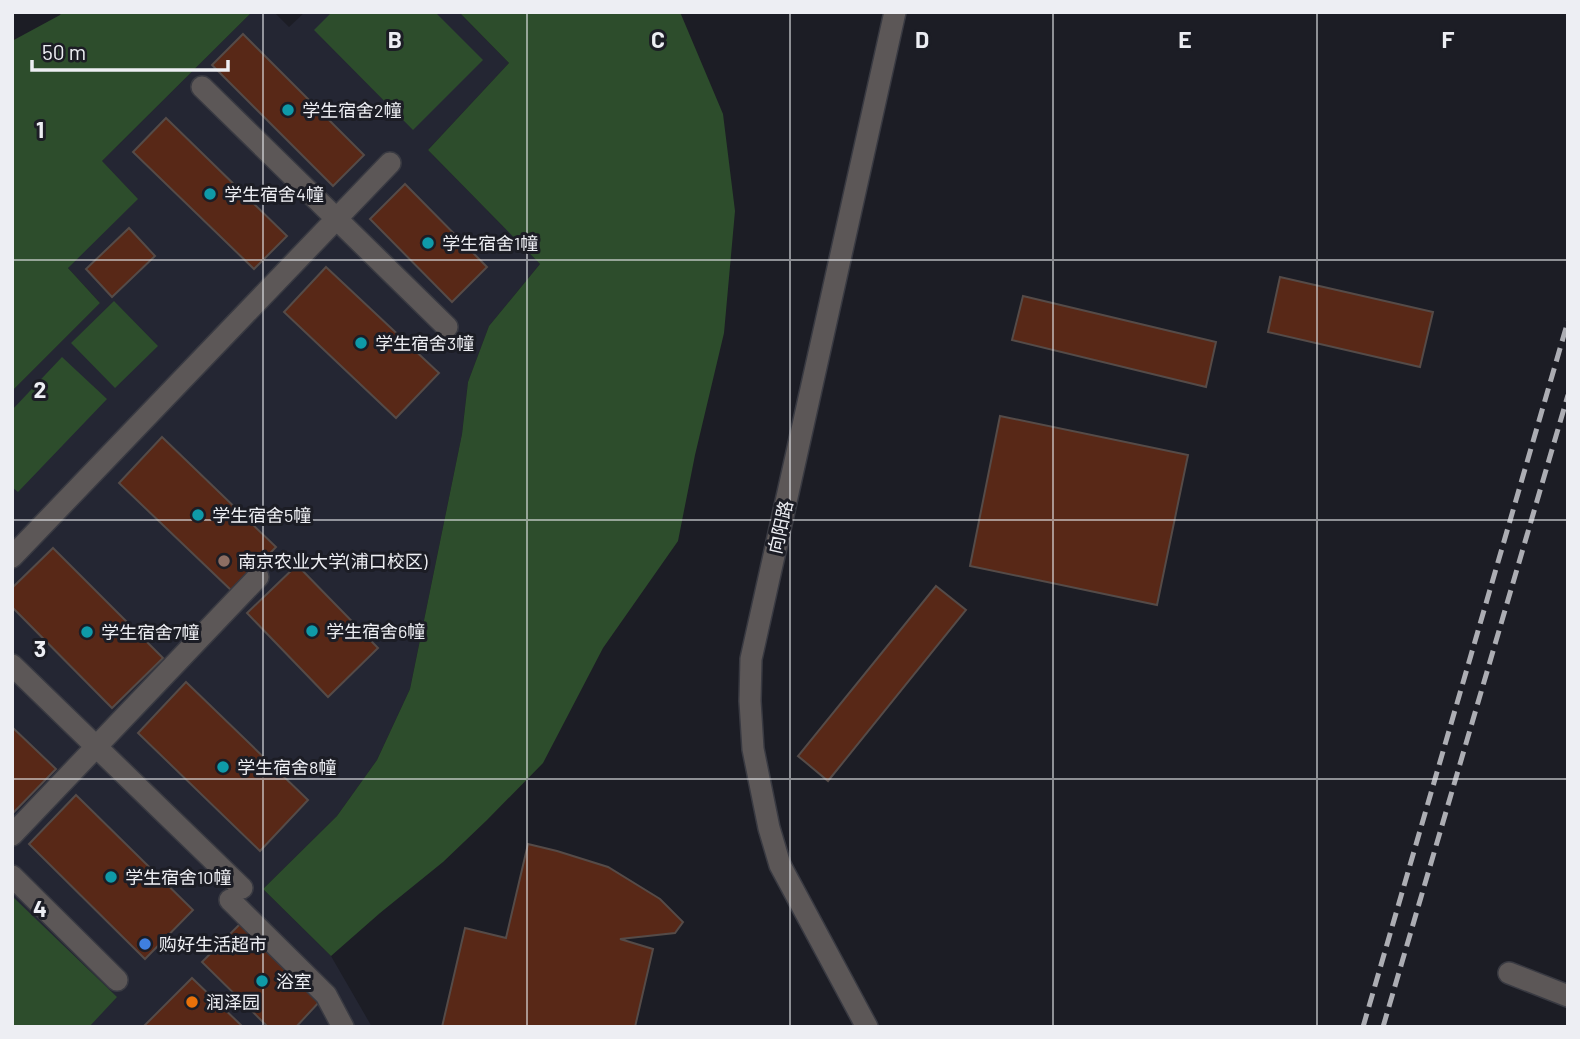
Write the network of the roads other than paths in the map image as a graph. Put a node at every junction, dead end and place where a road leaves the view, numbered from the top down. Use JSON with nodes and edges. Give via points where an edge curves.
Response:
{"nodes":[{"id":1,"x":895,"y":12,"type":"edge"},
{"id":2,"x":202,"y":87,"type":"dead end"},
{"id":3,"x":390,"y":163,"type":"dead end"},
{"id":4,"x":335,"y":219,"type":"junction"},
{"id":5,"x":447,"y":327,"type":"dead end"},
{"id":6,"x":12,"y":556,"type":"edge"},
{"id":7,"x":258,"y":577,"type":"dead end"},
{"id":8,"x":12,"y":665,"type":"edge"},
{"id":9,"x":97,"y":746,"type":"junction"},
{"id":10,"x":12,"y":835,"type":"edge"},
{"id":11,"x":12,"y":876,"type":"edge"},
{"id":12,"x":1509,"y":973,"type":"dead end"},
{"id":13,"x":117,"y":980,"type":"dead end"},
{"id":14,"x":1568,"y":996,"type":"edge"},
{"id":15,"x":343,"y":1027,"type":"edge"},
{"id":16,"x":867,"y":1027,"type":"edge"}],
"edges":[{"from":1,"to":16,"type":"street","name":"向阳路","via":[[751,659],[753,749],[780,864]]},
{"from":2,"to":4,"type":"street"},
{"from":3,"to":4,"type":"street"},
{"from":4,"to":5,"type":"street"},
{"from":4,"to":6,"type":"street"},
{"from":7,"to":9,"type":"street"},
{"from":8,"to":9,"type":"street"},
{"from":9,"to":10,"type":"street"},
{"from":9,"to":15,"type":"street","via":[[326,995]]},
{"from":11,"to":13,"type":"street"},
{"from":12,"to":14,"type":"street"}]}
